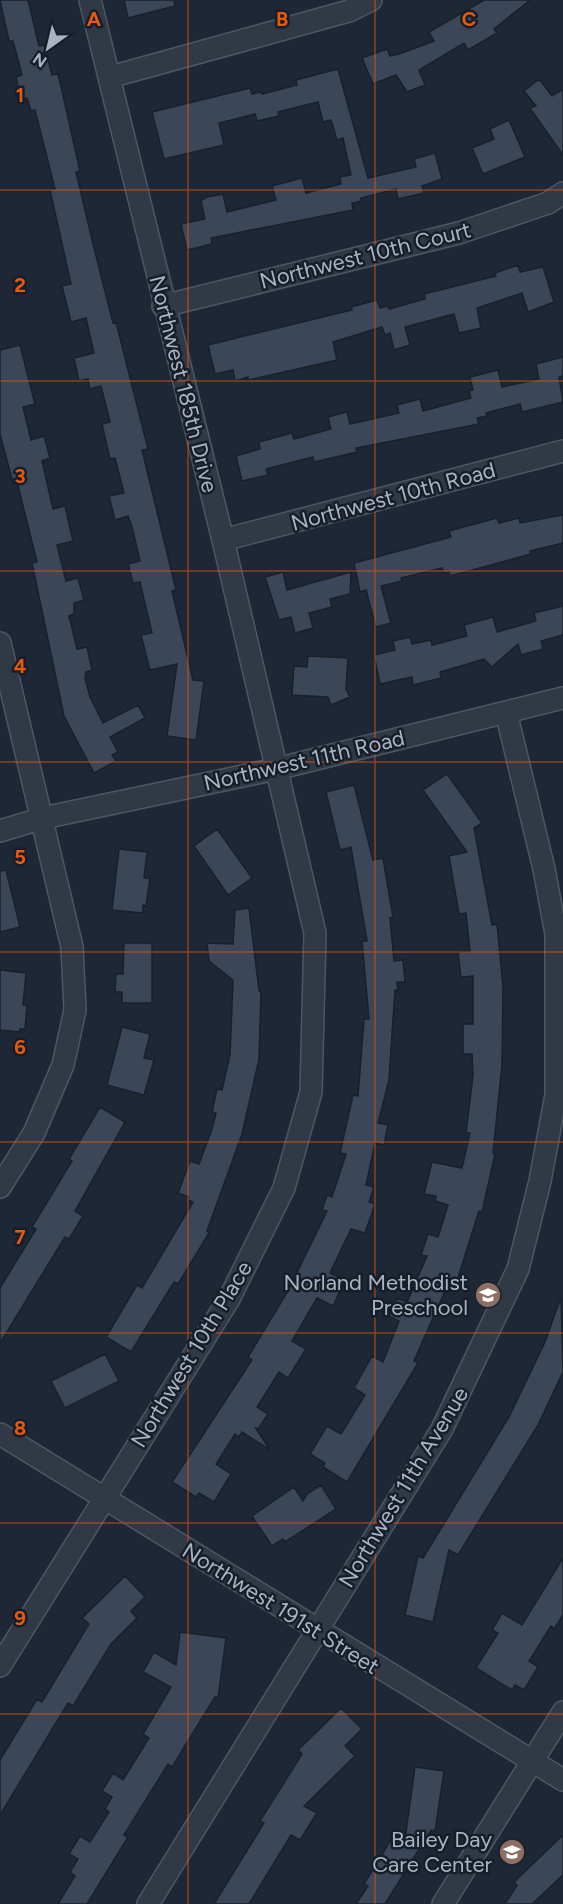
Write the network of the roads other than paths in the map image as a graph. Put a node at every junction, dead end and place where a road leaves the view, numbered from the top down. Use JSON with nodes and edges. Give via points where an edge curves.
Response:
{"nodes":[{"id":1,"x":90,"y":0,"type":"edge"},
{"id":2,"x":371,"y":0,"type":"edge"},
{"id":3,"x":110,"y":77,"type":"junction"},
{"id":4,"x":563,"y":193,"type":"edge"},
{"id":5,"x":163,"y":306,"type":"junction"},
{"id":6,"x":563,"y":451,"type":"edge"},
{"id":7,"x":223,"y":540,"type":"junction"},
{"id":8,"x":0,"y":642,"type":"edge"},
{"id":9,"x":563,"y":698,"type":"edge"},
{"id":10,"x":506,"y":712,"type":"junction"},
{"id":11,"x":276,"y":769,"type":"junction"},
{"id":12,"x":44,"y":818,"type":"junction"},
{"id":13,"x":0,"y":831,"type":"edge"},
{"id":14,"x":0,"y":1187,"type":"edge"},
{"id":15,"x":0,"y":1434,"type":"edge"},
{"id":16,"x":104,"y":1498,"type":"junction"},
{"id":17,"x":316,"y":1630,"type":"junction"},
{"id":18,"x":0,"y":1666,"type":"edge"},
{"id":19,"x":563,"y":1712,"type":"edge"},
{"id":20,"x":532,"y":1761,"type":"junction"},
{"id":21,"x":563,"y":1780,"type":"edge"},
{"id":22,"x":148,"y":1904,"type":"edge"},
{"id":23,"x":443,"y":1904,"type":"edge"}],
"edges":[{"from":1,"to":3,"type":"street","name":"Northwest 185th Drive"},
{"from":2,"to":3,"type":"street","via":[[349,11]]},
{"from":3,"to":5,"type":"street","name":"Northwest 185th Drive"},
{"from":4,"to":5,"type":"street","name":"Northwest 10th Court","via":[[548,203],[459,233]]},
{"from":5,"to":7,"type":"street","name":"Northwest 185th Drive"},
{"from":6,"to":7,"type":"street","name":"Northwest 10th Road"},
{"from":7,"to":11,"type":"street","name":"Northwest 185th Drive"},
{"from":8,"to":12,"type":"street"},
{"from":9,"to":10,"type":"street","name":"Northwest 11th Road"},
{"from":10,"to":11,"type":"street","name":"Northwest 11th Road"},
{"from":10,"to":17,"type":"street","name":"Northwest 11th Avenue","via":[[556,934],[556,1095],[540,1181],[518,1269],[442,1430]]},
{"from":11,"to":12,"type":"street","name":"Northwest 11th Road"},
{"from":11,"to":16,"type":"street","name":"Northwest 10th Place","via":[[315,933],[311,1092],[284,1188],[229,1299]]},
{"from":12,"to":13,"type":"street","name":"Northwest 11th Road"},
{"from":12,"to":14,"type":"street","via":[[72,946],[75,1010],[63,1065],[34,1133]]},
{"from":15,"to":16,"type":"street","name":"Northwest 191st Street"},
{"from":16,"to":17,"type":"street","name":"Northwest 191st Street"},
{"from":16,"to":18,"type":"street","name":"Northwest 10th Place"},
{"from":17,"to":20,"type":"street","name":"Northwest 191st Street"},
{"from":17,"to":22,"type":"street","name":"Northwest 11th Avenue"},
{"from":19,"to":20,"type":"street"},
{"from":20,"to":21,"type":"street","name":"Northwest 191st Street"},
{"from":20,"to":23,"type":"street"}]}
